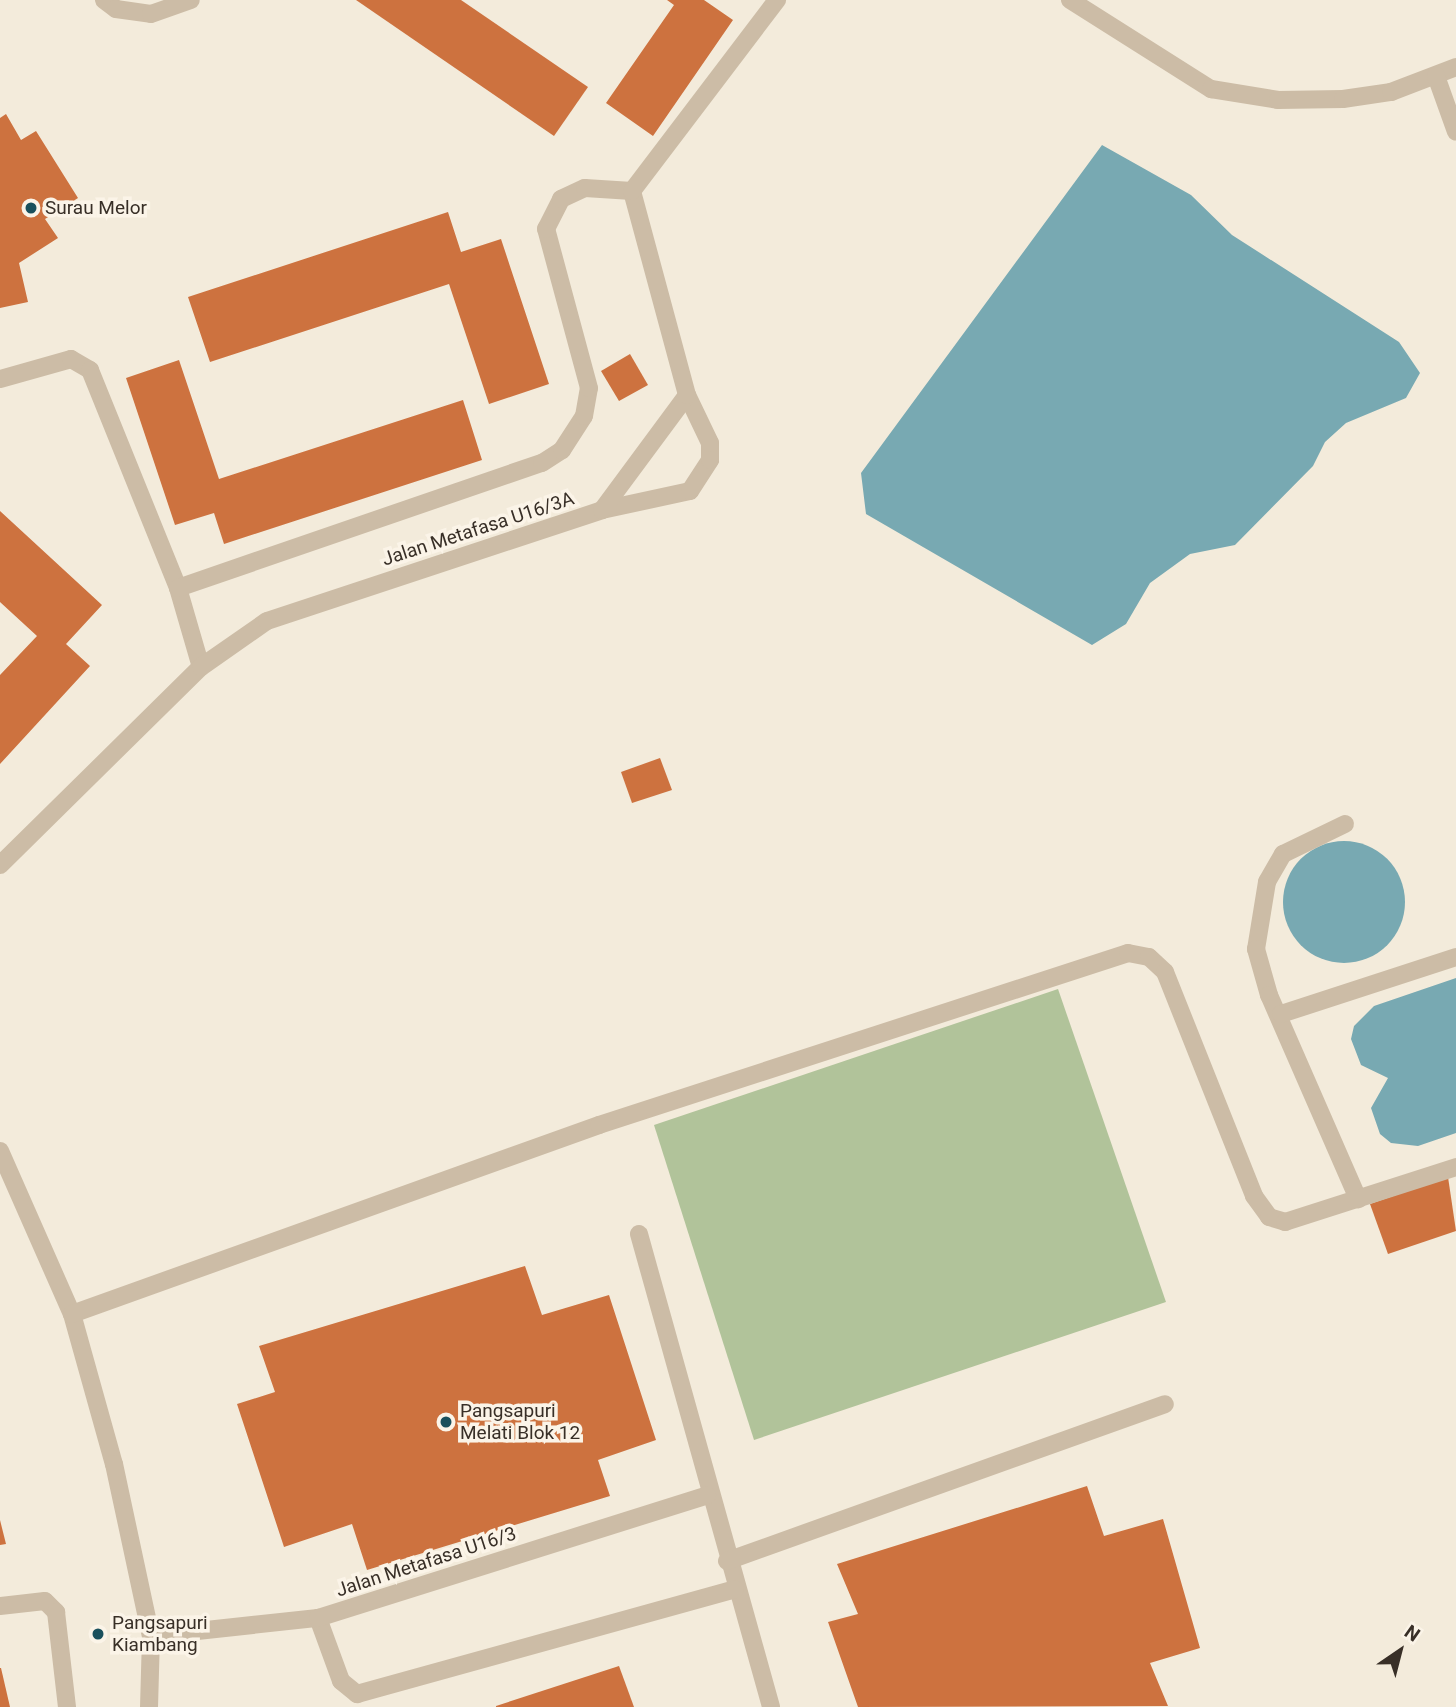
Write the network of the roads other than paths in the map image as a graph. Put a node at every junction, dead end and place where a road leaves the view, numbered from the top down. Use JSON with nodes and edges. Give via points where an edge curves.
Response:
{"nodes":[{"id":1,"x":104,"y":0,"type":"edge"},
{"id":2,"x":191,"y":0,"type":"edge"},
{"id":3,"x":777,"y":0,"type":"edge"},
{"id":4,"x":1070,"y":0,"type":"edge"},
{"id":5,"x":1456,"y":67,"type":"edge"},
{"id":6,"x":1436,"y":76,"type":"junction"},
{"id":7,"x":1456,"y":132,"type":"edge"},
{"id":8,"x":632,"y":191,"type":"junction"},
{"id":9,"x":0,"y":379,"type":"edge"},
{"id":10,"x":687,"y":395,"type":"junction"},
{"id":11,"x":602,"y":510,"type":"junction"},
{"id":12,"x":178,"y":588,"type":"junction"},
{"id":13,"x":201,"y":667,"type":"junction"},
{"id":14,"x":1345,"y":824,"type":"dead end"},
{"id":15,"x":0,"y":865,"type":"edge"},
{"id":16,"x":1456,"y":957,"type":"edge"},
{"id":17,"x":1281,"y":1014,"type":"junction"},
{"id":18,"x":0,"y":1150,"type":"edge"},
{"id":19,"x":1456,"y":1167,"type":"edge"},
{"id":20,"x":1358,"y":1199,"type":"junction"},
{"id":21,"x":639,"y":1234,"type":"dead end"},
{"id":22,"x":72,"y":1314,"type":"junction"},
{"id":23,"x":1165,"y":1404,"type":"dead end"},
{"id":24,"x":707,"y":1495,"type":"junction"},
{"id":25,"x":727,"y":1562,"type":"junction"},
{"id":26,"x":735,"y":1589,"type":"junction"},
{"id":27,"x":0,"y":1606,"type":"edge"},
{"id":28,"x":318,"y":1618,"type":"junction"},
{"id":29,"x":150,"y":1636,"type":"junction"},
{"id":30,"x":67,"y":1707,"type":"edge"},
{"id":31,"x":149,"y":1707,"type":"edge"},
{"id":32,"x":771,"y":1707,"type":"edge"}],
"edges":[{"from":1,"to":2,"type":"street","via":[[116,9],[151,13]]},
{"from":3,"to":8,"type":"street"},
{"from":4,"to":6,"type":"street","via":[[1211,89],[1278,100],[1343,99]]},
{"from":5,"to":6,"type":"street"},
{"from":6,"to":7,"type":"street"},
{"from":8,"to":10,"type":"street"},
{"from":8,"to":12,"type":"street","via":[[585,188],[561,199],[546,229],[589,388],[584,416],[562,450],[542,463]]},
{"from":9,"to":12,"type":"street","via":[[71,359],[90,370]]},
{"from":10,"to":11,"type":"street","name":"Jalan Metafasa U16/3A"},
{"from":10,"to":11,"type":"street","via":[[710,443],[710,460],[690,491]]},
{"from":11,"to":13,"type":"street","name":"Jalan Metafasa U16/3A","via":[[267,621]]},
{"from":12,"to":13,"type":"street"},
{"from":13,"to":15,"type":"street","name":"Jalan Metafasa U16/3A"},
{"from":14,"to":17,"type":"street","via":[[1283,854],[1267,882],[1256,949]]},
{"from":16,"to":17,"type":"street"},
{"from":17,"to":20,"type":"street"},
{"from":18,"to":22,"type":"street"},
{"from":19,"to":20,"type":"street"},
{"from":20,"to":22,"type":"street","via":[[1285,1222],[1263,1210],[1165,972],[1149,957],[1128,953],[599,1125]]},
{"from":21,"to":24,"type":"street"},
{"from":22,"to":29,"type":"street","via":[[114,1464]]},
{"from":23,"to":25,"type":"street"},
{"from":24,"to":25,"type":"street"},
{"from":24,"to":28,"type":"street","name":"Jalan Metafasa U16/3"},
{"from":25,"to":26,"type":"street"},
{"from":26,"to":28,"type":"street","via":[[357,1694],[341,1681]]},
{"from":26,"to":32,"type":"street"},
{"from":27,"to":30,"type":"street","via":[[45,1601],[55,1612]]},
{"from":28,"to":29,"type":"street","name":"Jalan Metafasa U16/3"},
{"from":29,"to":31,"type":"street"}]}
